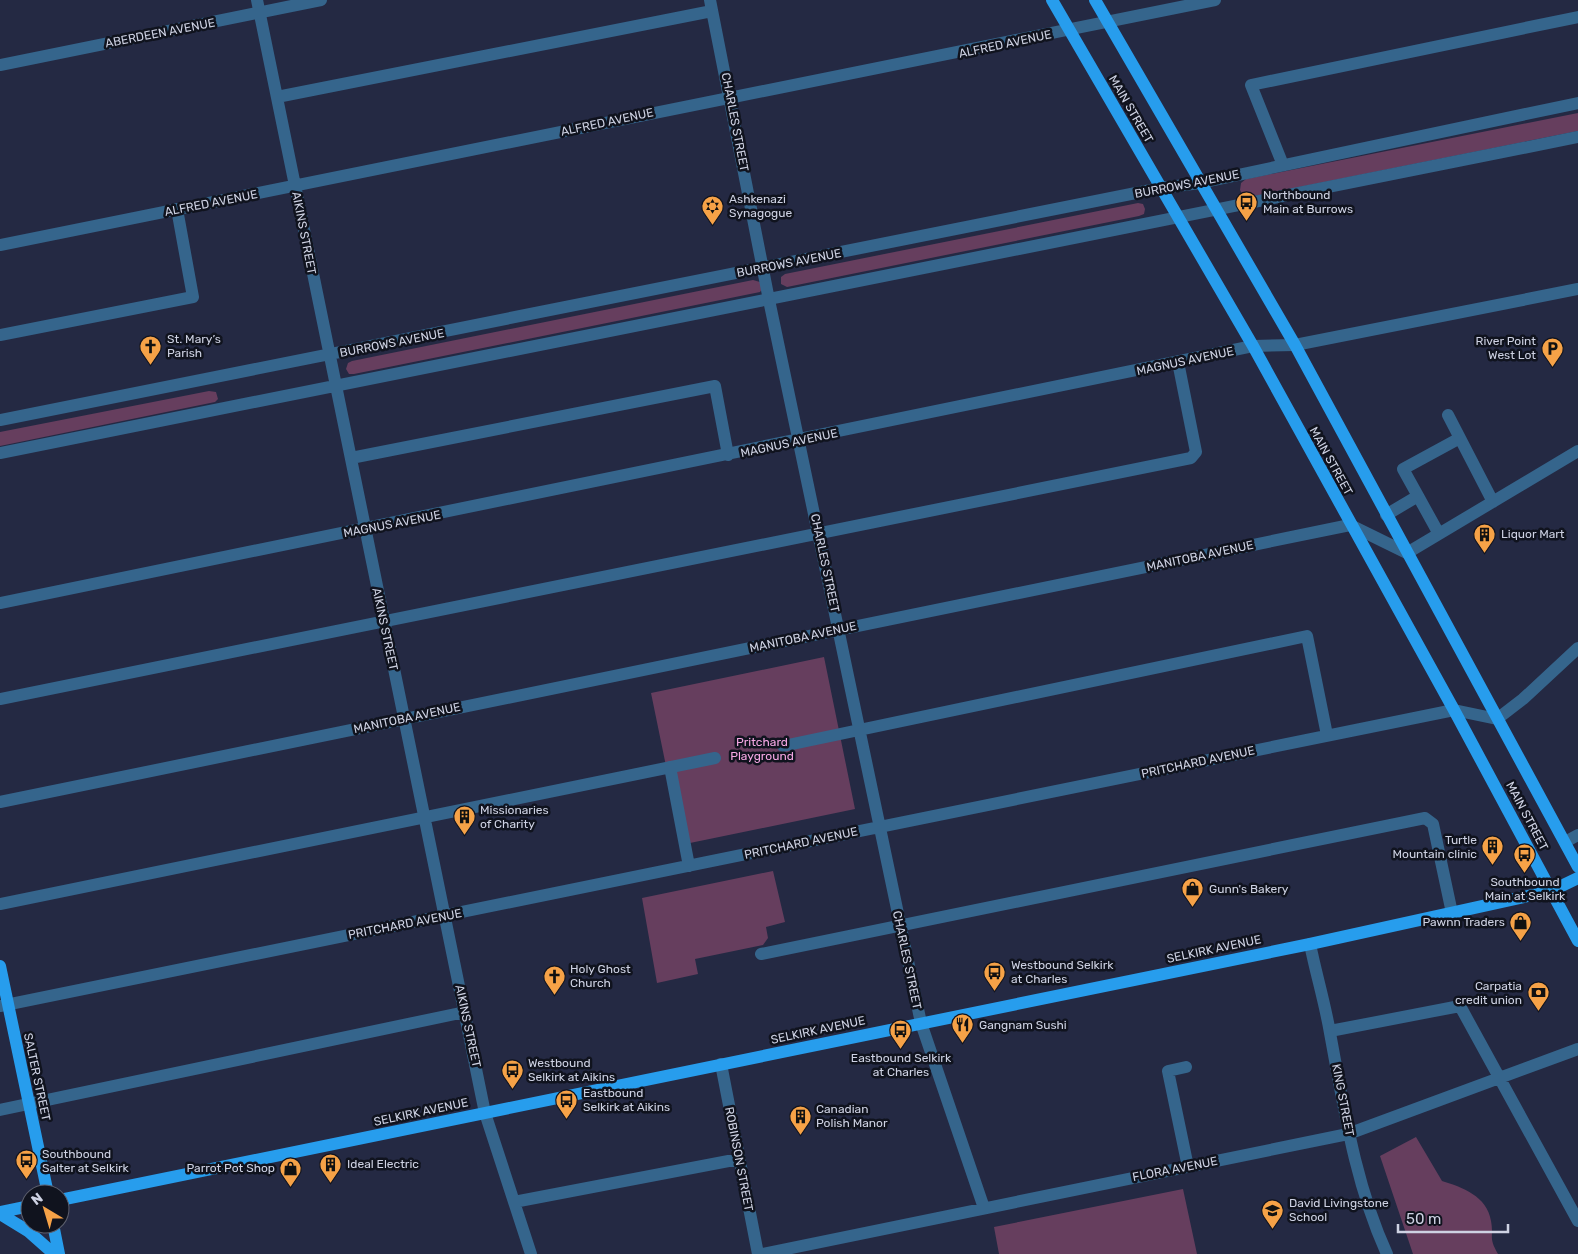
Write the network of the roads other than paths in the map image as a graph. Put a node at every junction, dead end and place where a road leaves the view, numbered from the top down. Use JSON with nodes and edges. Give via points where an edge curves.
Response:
{"nodes":[{"id":1,"x":257,"y":0,"type":"edge"},
{"id":2,"x":320,"y":0,"type":"edge"},
{"id":3,"x":1052,"y":0,"type":"edge"},
{"id":4,"x":1094,"y":0,"type":"edge"},
{"id":5,"x":1215,"y":0,"type":"edge"},
{"id":6,"x":1192,"y":2,"type":"edge"},
{"id":7,"x":711,"y":5,"type":"edge"},
{"id":8,"x":259,"y":13,"type":"junction"},
{"id":9,"x":1578,"y":17,"type":"edge"},
{"id":10,"x":1107,"y":22,"type":"junction"},
{"id":11,"x":1070,"y":30,"type":"junction"},
{"id":12,"x":0,"y":64,"type":"edge"},
{"id":13,"x":276,"y":97,"type":"junction"},
{"id":14,"x":730,"y":97,"type":"junction"},
{"id":15,"x":1578,"y":103,"type":"edge"},
{"id":16,"x":1578,"y":137,"type":"edge"},
{"id":17,"x":1283,"y":165,"type":"junction"},
{"id":18,"x":1200,"y":183,"type":"junction"},
{"id":19,"x":295,"y":186,"type":"junction"},
{"id":20,"x":1162,"y":188,"type":"junction"},
{"id":21,"x":177,"y":209,"type":"junction"},
{"id":22,"x":1216,"y":210,"type":"junction"},
{"id":23,"x":1178,"y":217,"type":"junction"},
{"id":24,"x":0,"y":244,"type":"edge"},
{"id":25,"x":764,"y":268,"type":"junction"},
{"id":26,"x":1578,"y":289,"type":"edge"},
{"id":27,"x":769,"y":300,"type":"junction"},
{"id":28,"x":0,"y":335,"type":"edge"},
{"id":29,"x":1295,"y":345,"type":"junction"},
{"id":30,"x":1253,"y":346,"type":"junction"},
{"id":31,"x":329,"y":356,"type":"junction"},
{"id":32,"x":1178,"y":362,"type":"junction"},
{"id":33,"x":336,"y":386,"type":"junction"},
{"id":34,"x":1448,"y":415,"type":"dead end"},
{"id":35,"x":0,"y":420,"type":"edge"},
{"id":36,"x":1460,"y":438,"type":"junction"},
{"id":37,"x":799,"y":441,"type":"junction"},
{"id":38,"x":1578,"y":451,"type":"edge"},
{"id":39,"x":0,"y":453,"type":"edge"},
{"id":40,"x":728,"y":455,"type":"junction"},
{"id":41,"x":351,"y":458,"type":"junction"},
{"id":42,"x":1418,"y":496,"type":"junction"},
{"id":43,"x":1493,"y":502,"type":"junction"},
{"id":44,"x":1386,"y":514,"type":"junction"},
{"id":45,"x":1350,"y":525,"type":"junction"},
{"id":46,"x":365,"y":530,"type":"junction"},
{"id":47,"x":818,"y":533,"type":"junction"},
{"id":48,"x":1439,"y":534,"type":"junction"},
{"id":49,"x":1407,"y":553,"type":"junction"},
{"id":50,"x":0,"y":602,"type":"edge"},
{"id":51,"x":384,"y":622,"type":"junction"},
{"id":52,"x":840,"y":630,"type":"junction"},
{"id":53,"x":1578,"y":648,"type":"edge"},
{"id":54,"x":0,"y":699,"type":"edge"},
{"id":55,"x":1454,"y":710,"type":"junction"},
{"id":56,"x":403,"y":719,"type":"junction"},
{"id":57,"x":1497,"y":719,"type":"junction"},
{"id":58,"x":860,"y":729,"type":"junction"},
{"id":59,"x":1327,"y":735,"type":"junction"},
{"id":60,"x":783,"y":746,"type":"dead end"},
{"id":61,"x":715,"y":758,"type":"dead end"},
{"id":62,"x":670,"y":767,"type":"junction"},
{"id":63,"x":0,"y":802,"type":"edge"},
{"id":64,"x":424,"y":818,"type":"junction"},
{"id":65,"x":880,"y":827,"type":"junction"},
{"id":66,"x":1578,"y":835,"type":"edge"},
{"id":67,"x":1565,"y":842,"type":"junction"},
{"id":68,"x":689,"y":866,"type":"junction"},
{"id":69,"x":1578,"y":867,"type":"edge"},
{"id":70,"x":1578,"y":878,"type":"edge"},
{"id":71,"x":1551,"y":891,"type":"junction"},
{"id":72,"x":0,"y":904,"type":"edge"},
{"id":73,"x":1452,"y":913,"type":"junction"},
{"id":74,"x":445,"y":915,"type":"junction"},
{"id":75,"x":900,"y":927,"type":"junction"},
{"id":76,"x":1578,"y":941,"type":"edge"},
{"id":77,"x":1310,"y":944,"type":"junction"},
{"id":78,"x":762,"y":954,"type":"dead end"},
{"id":79,"x":0,"y":966,"type":"edge"},
{"id":80,"x":4,"y":1006,"type":"edge"},
{"id":81,"x":465,"y":1012,"type":"junction"},
{"id":82,"x":921,"y":1024,"type":"junction"},
{"id":83,"x":1330,"y":1031,"type":"junction"},
{"id":84,"x":1578,"y":1049,"type":"edge"},
{"id":85,"x":721,"y":1064,"type":"junction"},
{"id":86,"x":1186,"y":1068,"type":"dead end"},
{"id":87,"x":1499,"y":1077,"type":"junction"},
{"id":88,"x":28,"y":1104,"type":"junction"},
{"id":89,"x":0,"y":1110,"type":"edge"},
{"id":90,"x":486,"y":1113,"type":"junction"},
{"id":91,"x":1348,"y":1134,"type":"junction"},
{"id":92,"x":739,"y":1158,"type":"junction"},
{"id":93,"x":1188,"y":1167,"type":"junction"},
{"id":94,"x":46,"y":1184,"type":"edge"},
{"id":95,"x":70,"y":1198,"type":"edge"},
{"id":96,"x":514,"y":1202,"type":"junction"},
{"id":97,"x":20,"y":1208,"type":"edge"},
{"id":98,"x":984,"y":1208,"type":"junction"},
{"id":99,"x":0,"y":1213,"type":"edge"},
{"id":100,"x":1578,"y":1221,"type":"edge"},
{"id":101,"x":55,"y":1234,"type":"edge"},
{"id":102,"x":54,"y":1254,"type":"edge"},
{"id":103,"x":59,"y":1254,"type":"edge"},
{"id":104,"x":531,"y":1254,"type":"edge"},
{"id":105,"x":758,"y":1254,"type":"edge"},
{"id":106,"x":762,"y":1254,"type":"edge"},
{"id":107,"x":1386,"y":1254,"type":"edge"}],
"edges":[{"from":1,"to":8,"type":"street","name":"AIKINS STREET"},
{"from":2,"to":8,"type":"street","name":"ABERDEEN AVENUE"},
{"from":3,"to":11,"type":"main road","name":"MAIN STREET"},
{"from":4,"to":10,"type":"main road","name":"MAIN STREET"},
{"from":5,"to":6,"type":"street","name":"ALFRED AVENUE"},
{"from":6,"to":10,"type":"street","name":"ALFRED AVENUE"},
{"from":7,"to":13,"type":"street"},
{"from":7,"to":14,"type":"street","name":"CHARLES STREET"},
{"from":8,"to":12,"type":"street","name":"ABERDEEN AVENUE"},
{"from":8,"to":13,"type":"street","name":"AIKINS STREET"},
{"from":9,"to":17,"type":"street","via":[[1251,85]]},
{"from":10,"to":11,"type":"street","name":"ALFRED AVENUE"},
{"from":10,"to":18,"type":"main road","name":"MAIN STREET"},
{"from":11,"to":14,"type":"street","name":"ALFRED AVENUE"},
{"from":11,"to":20,"type":"main road","name":"MAIN STREET"},
{"from":13,"to":19,"type":"street","name":"AIKINS STREET"},
{"from":14,"to":19,"type":"street","name":"ALFRED AVENUE"},
{"from":14,"to":25,"type":"street","name":"CHARLES STREET"},
{"from":15,"to":17,"type":"street","name":"BURROWS AVENUE"},
{"from":16,"to":22,"type":"street"},
{"from":17,"to":18,"type":"street","name":"BURROWS AVENUE"},
{"from":18,"to":20,"type":"street","name":"BURROWS AVENUE"},
{"from":18,"to":22,"type":"main road","name":"MAIN STREET"},
{"from":19,"to":21,"type":"street","name":"ALFRED AVENUE"},
{"from":19,"to":31,"type":"street","name":"AIKINS STREET"},
{"from":20,"to":23,"type":"main road","name":"MAIN STREET"},
{"from":20,"to":25,"type":"street","name":"BURROWS AVENUE"},
{"from":21,"to":24,"type":"street","name":"ALFRED AVENUE"},
{"from":21,"to":28,"type":"street","via":[[193,297]]},
{"from":22,"to":23,"type":"street"},
{"from":22,"to":29,"type":"main road","name":"MAIN STREET"},
{"from":23,"to":27,"type":"street"},
{"from":23,"to":30,"type":"main road","name":"MAIN STREET"},
{"from":25,"to":27,"type":"street","name":"CHARLES STREET"},
{"from":25,"to":31,"type":"street","name":"BURROWS AVENUE"},
{"from":26,"to":29,"type":"street","name":"MAGNUS AVENUE"},
{"from":27,"to":33,"type":"street"},
{"from":27,"to":37,"type":"street","name":"CHARLES STREET"},
{"from":29,"to":30,"type":"street","name":"MAGNUS AVENUE"},
{"from":29,"to":44,"type":"main road","name":"MAIN STREET"},
{"from":30,"to":32,"type":"street","name":"MAGNUS AVENUE"},
{"from":30,"to":45,"type":"main road","name":"MAIN STREET"},
{"from":31,"to":33,"type":"street","name":"AIKINS STREET"},
{"from":31,"to":35,"type":"street","name":"BURROWS AVENUE"},
{"from":32,"to":37,"type":"street","name":"MAGNUS AVENUE"},
{"from":32,"to":47,"type":"street","via":[[1196,452],[1191,458]]},
{"from":33,"to":39,"type":"street"},
{"from":33,"to":41,"type":"street","name":"AIKINS STREET"},
{"from":34,"to":36,"type":"street"},
{"from":36,"to":42,"type":"street","via":[[1403,469]]},
{"from":36,"to":43,"type":"street"},
{"from":37,"to":40,"type":"street","name":"MAGNUS AVENUE"},
{"from":37,"to":47,"type":"street","name":"CHARLES STREET"},
{"from":38,"to":43,"type":"street"},
{"from":40,"to":41,"type":"street","via":[[715,386]]},
{"from":40,"to":46,"type":"street","name":"MAGNUS AVENUE"},
{"from":41,"to":46,"type":"street","name":"AIKINS STREET"},
{"from":42,"to":44,"type":"street"},
{"from":42,"to":48,"type":"street"},
{"from":43,"to":48,"type":"street"},
{"from":44,"to":49,"type":"main road","name":"MAIN STREET"},
{"from":45,"to":49,"type":"street"},
{"from":45,"to":52,"type":"street","name":"MANITOBA AVENUE"},
{"from":45,"to":55,"type":"main road","name":"MAIN STREET"},
{"from":46,"to":50,"type":"street","name":"MAGNUS AVENUE"},
{"from":46,"to":51,"type":"street","name":"AIKINS STREET"},
{"from":47,"to":51,"type":"street"},
{"from":47,"to":52,"type":"street","name":"CHARLES STREET"},
{"from":48,"to":49,"type":"street"},
{"from":49,"to":57,"type":"main road","name":"MAIN STREET"},
{"from":51,"to":54,"type":"street"},
{"from":51,"to":56,"type":"street","name":"AIKINS STREET"},
{"from":52,"to":56,"type":"street","name":"MANITOBA AVENUE"},
{"from":52,"to":58,"type":"street","name":"CHARLES STREET"},
{"from":53,"to":57,"type":"street"},
{"from":55,"to":57,"type":"street","name":"PRITCHARD AVENUE"},
{"from":55,"to":59,"type":"street","name":"PRITCHARD AVENUE"},
{"from":55,"to":71,"type":"main road","name":"MAIN STREET"},
{"from":56,"to":63,"type":"street","name":"MANITOBA AVENUE"},
{"from":56,"to":64,"type":"street","name":"AIKINS STREET"},
{"from":57,"to":67,"type":"main road","name":"MAIN STREET"},
{"from":58,"to":59,"type":"street","via":[[1307,636]]},
{"from":58,"to":60,"type":"street"},
{"from":58,"to":65,"type":"street","name":"CHARLES STREET"},
{"from":59,"to":65,"type":"street","name":"PRITCHARD AVENUE"},
{"from":61,"to":62,"type":"street"},
{"from":62,"to":64,"type":"street"},
{"from":62,"to":68,"type":"street"},
{"from":64,"to":72,"type":"street"},
{"from":64,"to":74,"type":"street","name":"AIKINS STREET"},
{"from":65,"to":68,"type":"street","name":"PRITCHARD AVENUE"},
{"from":65,"to":75,"type":"street","name":"CHARLES STREET"},
{"from":66,"to":67,"type":"street"},
{"from":67,"to":69,"type":"main road","name":"MAIN STREET"},
{"from":68,"to":74,"type":"street","name":"PRITCHARD AVENUE"},
{"from":70,"to":71,"type":"main road","name":"SELKIRK AVENUE"},
{"from":71,"to":73,"type":"main road","name":"SELKIRK AVENUE"},
{"from":71,"to":76,"type":"main road","name":"MAIN STREET"},
{"from":73,"to":75,"type":"street","via":[[1433,824],[1425,818]]},
{"from":73,"to":77,"type":"main road","name":"SELKIRK AVENUE"},
{"from":74,"to":80,"type":"street","name":"PRITCHARD AVENUE"},
{"from":74,"to":81,"type":"street","name":"AIKINS STREET"},
{"from":75,"to":78,"type":"street"},
{"from":75,"to":82,"type":"street","name":"CHARLES STREET"},
{"from":77,"to":82,"type":"main road","name":"SELKIRK AVENUE"},
{"from":77,"to":83,"type":"street","name":"KING STREET"},
{"from":79,"to":80,"type":"main road","name":"SALTER STREET"},
{"from":80,"to":88,"type":"main road","name":"SALTER STREET"},
{"from":81,"to":88,"type":"street"},
{"from":81,"to":90,"type":"street","name":"AIKINS STREET"},
{"from":82,"to":85,"type":"main road","name":"SELKIRK AVENUE"},
{"from":82,"to":98,"type":"street","name":"CHARLES STREET"},
{"from":83,"to":87,"type":"street","via":[[1460,1006]]},
{"from":83,"to":91,"type":"street","name":"KING STREET"},
{"from":84,"to":87,"type":"street","name":"FLORA AVENUE"},
{"from":85,"to":90,"type":"main road","name":"SELKIRK AVENUE"},
{"from":85,"to":92,"type":"street","name":"ROBINSON STREET"},
{"from":86,"to":93,"type":"street","via":[[1168,1072]]},
{"from":87,"to":91,"type":"street","name":"FLORA AVENUE"},
{"from":87,"to":100,"type":"street"},
{"from":88,"to":89,"type":"street"},
{"from":88,"to":94,"type":"main road","name":"SALTER STREET"},
{"from":90,"to":95,"type":"main road","name":"SELKIRK AVENUE"},
{"from":90,"to":96,"type":"street","name":"AIKINS STREET"},
{"from":91,"to":93,"type":"street","name":"FLORA AVENUE"},
{"from":91,"to":107,"type":"street","name":"KING STREET","via":[[1373,1225]]},
{"from":92,"to":96,"type":"street"},
{"from":92,"to":105,"type":"street","name":"ROBINSON STREET"},
{"from":93,"to":98,"type":"street","name":"FLORA AVENUE"},
{"from":96,"to":104,"type":"street","name":"AIKINS STREET"},
{"from":97,"to":99,"type":"main road"},
{"from":98,"to":106,"type":"street","name":"FLORA AVENUE"},
{"from":99,"to":102,"type":"main road","via":[[28,1231]]},
{"from":101,"to":103,"type":"main road"}]}
